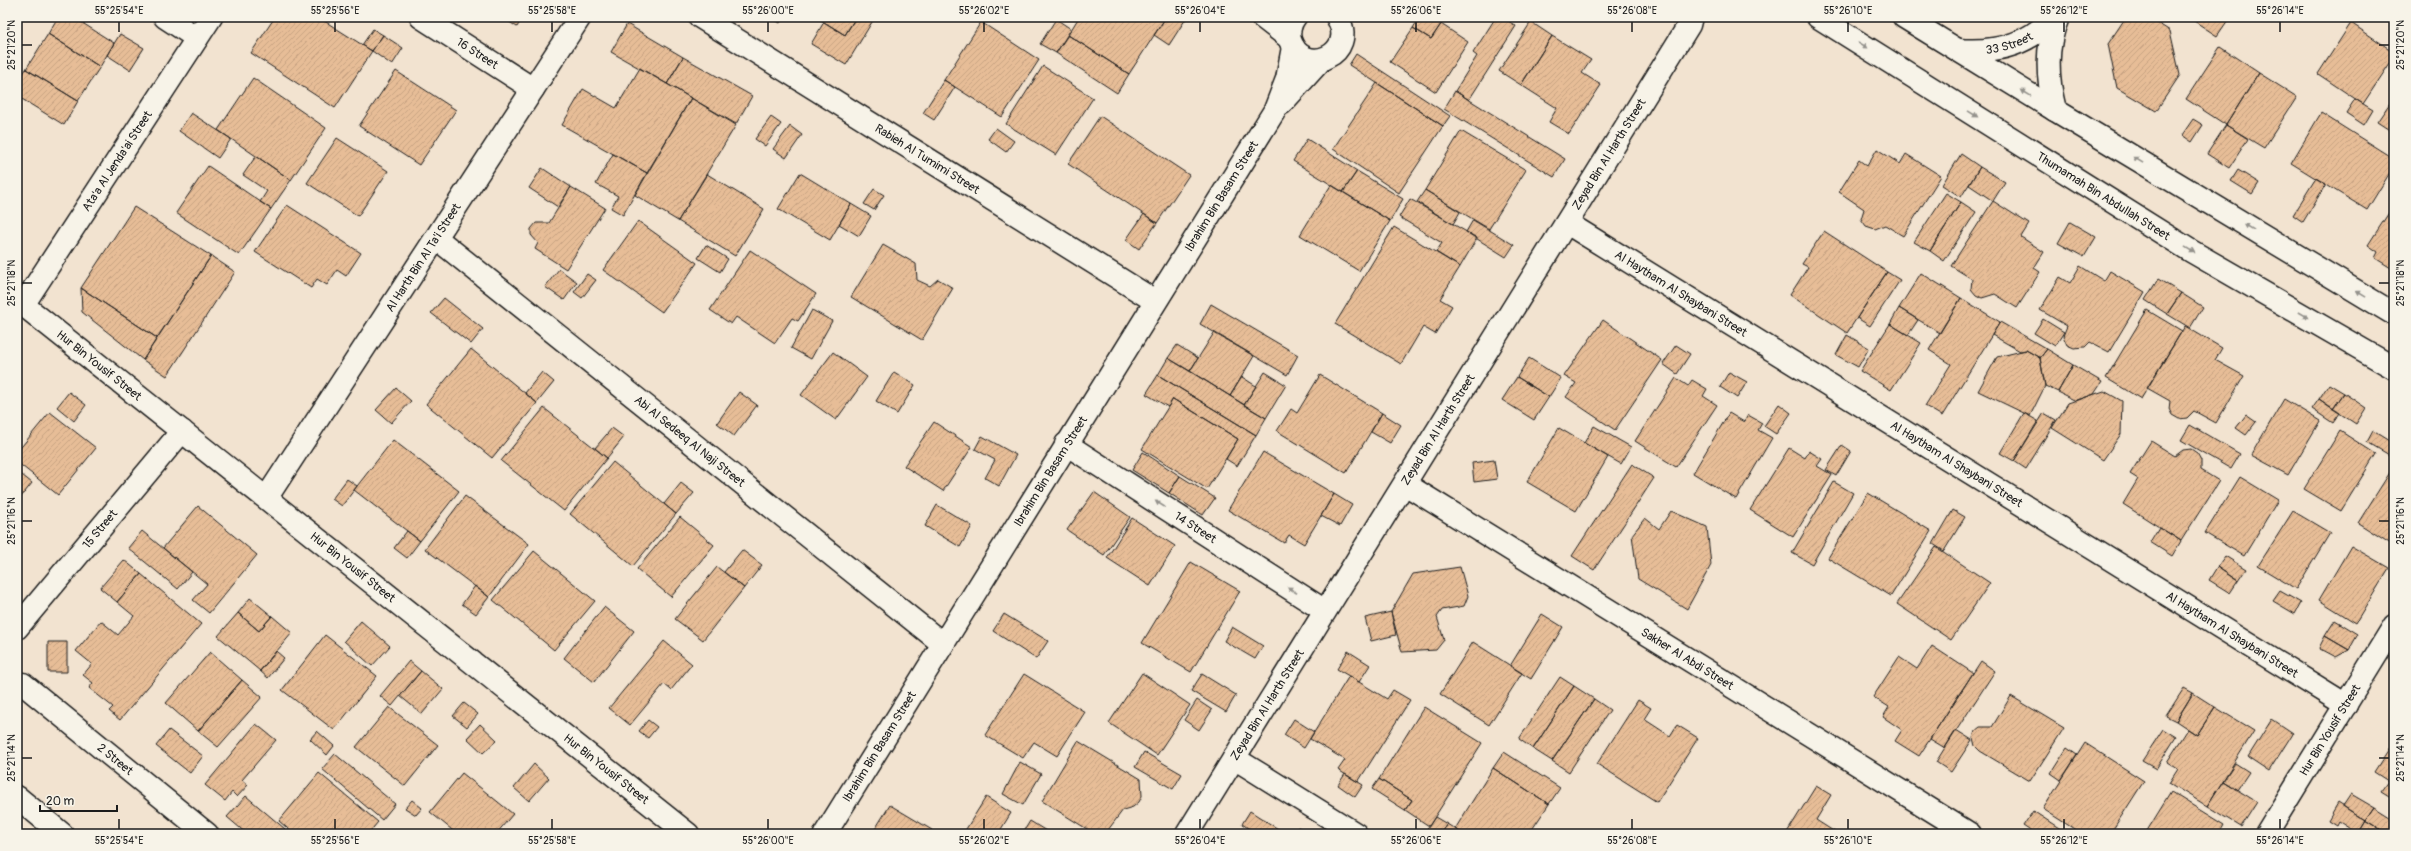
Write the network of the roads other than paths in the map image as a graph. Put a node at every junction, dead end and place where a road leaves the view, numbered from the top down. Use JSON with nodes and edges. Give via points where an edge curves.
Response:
{"nodes":[{"id":1,"x":165,"y":17,"type":"edge"},
{"id":2,"x":211,"y":17,"type":"edge"},
{"id":3,"x":421,"y":17,"type":"edge"},
{"id":4,"x":580,"y":17,"type":"edge"},
{"id":5,"x":700,"y":17,"type":"edge"},
{"id":6,"x":1262,"y":17,"type":"edge"},
{"id":7,"x":1295,"y":17,"type":"edge"},
{"id":8,"x":1818,"y":17,"type":"edge"},
{"id":9,"x":1904,"y":17,"type":"edge"},
{"id":10,"x":2053,"y":17,"type":"edge"},
{"id":11,"x":2058,"y":17,"type":"edge"},
{"id":12,"x":1693,"y":20,"type":"edge"},
{"id":13,"x":1344,"y":23,"type":"edge"},
{"id":14,"x":197,"y":38,"type":"junction"},
{"id":15,"x":1291,"y":43,"type":"junction"},
{"id":16,"x":1958,"y":50,"type":"junction"},
{"id":17,"x":1321,"y":60,"type":"junction"},
{"id":18,"x":533,"y":89,"type":"junction"},
{"id":19,"x":1275,"y":110,"type":"junction"},
{"id":20,"x":2055,"y":110,"type":"junction"},
{"id":21,"x":1567,"y":222,"type":"junction"},
{"id":22,"x":436,"y":238,"type":"junction"},
{"id":23,"x":1155,"y":301,"type":"junction"},
{"id":24,"x":20,"y":303,"type":"edge"},
{"id":25,"x":2394,"y":314,"type":"edge"},
{"id":26,"x":2394,"y":368,"type":"edge"},
{"id":27,"x":182,"y":431,"type":"junction"},
{"id":28,"x":1066,"y":444,"type":"junction"},
{"id":29,"x":1405,"y":484,"type":"junction"},
{"id":30,"x":266,"y":497,"type":"junction"},
{"id":31,"x":1325,"y":611,"type":"junction"},
{"id":32,"x":2394,"y":626,"type":"edge"},
{"id":33,"x":17,"y":628,"type":"edge"},
{"id":34,"x":943,"y":644,"type":"junction"},
{"id":35,"x":23,"y":684,"type":"dead end"},
{"id":36,"x":2346,"y":705,"type":"junction"},
{"id":37,"x":1234,"y":758,"type":"junction"},
{"id":38,"x":17,"y":797,"type":"edge"},
{"id":39,"x":62,"y":834,"type":"edge"},
{"id":40,"x":207,"y":834,"type":"edge"},
{"id":41,"x":688,"y":834,"type":"edge"},
{"id":42,"x":825,"y":834,"type":"edge"},
{"id":43,"x":1187,"y":834,"type":"edge"},
{"id":44,"x":1356,"y":834,"type":"edge"},
{"id":45,"x":1970,"y":834,"type":"edge"},
{"id":46,"x":2266,"y":834,"type":"edge"}],
"edges":[{"from":1,"to":14,"type":"street"},
{"from":2,"to":14,"type":"street","name":"Ata'a Al Jenda'ai Street"},
{"from":3,"to":18,"type":"street","name":"16 Street"},
{"from":4,"to":18,"type":"street","name":"Al Harth Bin Al Ta'i Street"},
{"from":5,"to":23,"type":"street","name":"Rabieh Al Tumimi Street"},
{"from":6,"to":15,"type":"street"},
{"from":7,"to":15,"type":"street","name":"Ibrahim Bin Basam Street","via":[[1289,28]]},
{"from":8,"to":26,"type":"street","name":"Thumamah Bin Abdullah Street","one_way":true,"via":[[2191,251]]},
{"from":9,"to":16,"type":"street"},
{"from":10,"to":16,"type":"street","name":"33 Street","via":[[2034,34],[2016,44],[1997,50]]},
{"from":11,"to":20,"type":"street","name":"33 Street","via":[[2049,48],[2048,68]]},
{"from":12,"to":21,"type":"street","name":"Zeyad Bin Al Harth Street"},
{"from":13,"to":17,"type":"street","name":"Ibrahim Bin Basam Street","via":[[1336,51]]},
{"from":14,"to":24,"type":"street","name":"Ata'a Al Jenda'ai Street"},
{"from":15,"to":17,"type":"street","via":[[1300,55]]},
{"from":15,"to":19,"type":"street","name":"Ibrahim Bin Basam Street","via":[[1288,79]]},
{"from":20,"to":16,"type":"street","one_way":true},
{"from":17,"to":19,"type":"street","name":"Ibrahim Bin Basam Street"},
{"from":18,"to":22,"type":"street","name":"Al Harth Bin Al Ta'i Street"},
{"from":19,"to":23,"type":"street","name":"Ibrahim Bin Basam Street"},
{"from":25,"to":20,"type":"street","one_way":true},
{"from":21,"to":29,"type":"street","name":"Zeyad Bin Al Harth Street"},
{"from":21,"to":36,"type":"street","name":"Al Haytham Al Shaybani Street"},
{"from":22,"to":30,"type":"street","name":"Al Harth Bin Al Ta'i Street"},
{"from":22,"to":34,"type":"street","name":"Abi Al Sedeeq Al Naji Street"},
{"from":23,"to":28,"type":"street","name":"Ibrahim Bin Basam Street"},
{"from":24,"to":27,"type":"street","name":"Hur Bin Yousif Street"},
{"from":27,"to":30,"type":"street","name":"Hur Bin Yousif Street"},
{"from":27,"to":33,"type":"street","name":"15 Street"},
{"from":31,"to":28,"type":"street","name":"14 Street","one_way":true},
{"from":28,"to":34,"type":"street","name":"Ibrahim Bin Basam Street"},
{"from":29,"to":31,"type":"street","name":"Zeyad Bin Al Harth Street"},
{"from":29,"to":45,"type":"street","name":"Sakher Al Abdi Street"},
{"from":30,"to":41,"type":"street","name":"Hur Bin Yousif Street"},
{"from":31,"to":37,"type":"street","name":"Zeyad Bin Al Harth Street"},
{"from":32,"to":36,"type":"street","name":"Hur Bin Yousif Street"},
{"from":34,"to":42,"type":"street","name":"Ibrahim Bin Basam Street"},
{"from":35,"to":40,"type":"street","name":"2 Street"},
{"from":36,"to":46,"type":"street","name":"Hur Bin Yousif Street"},
{"from":37,"to":43,"type":"street","name":"Zeyad Bin Al Harth Street"},
{"from":37,"to":44,"type":"street"},
{"from":38,"to":39,"type":"street"}]}
